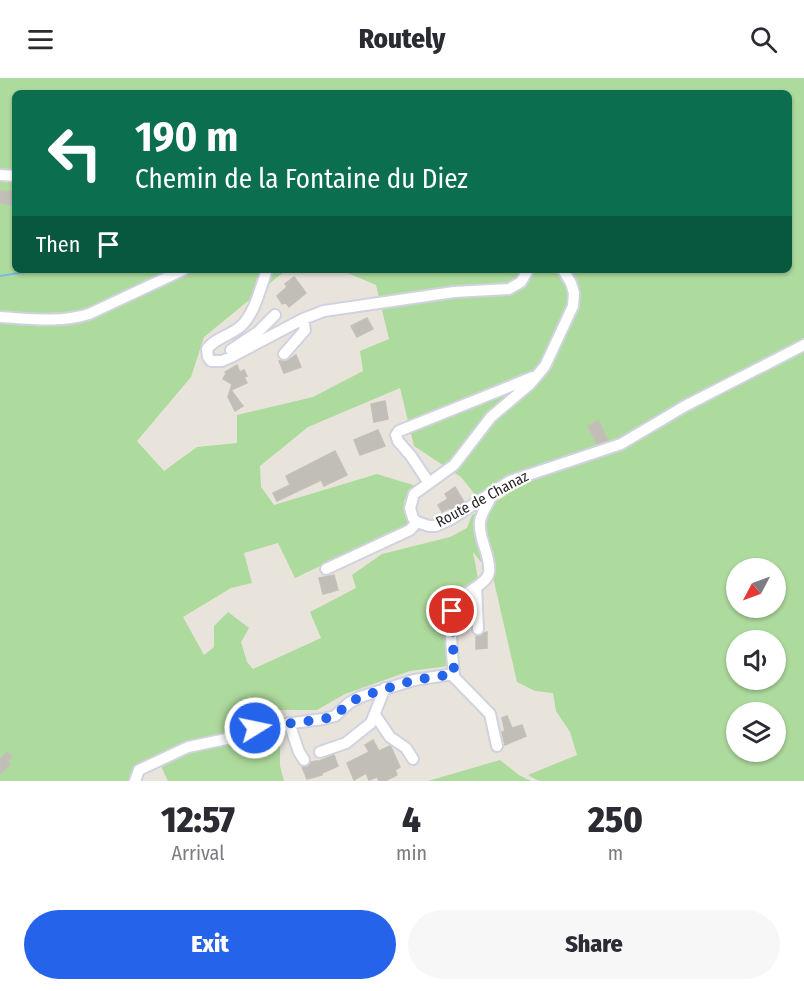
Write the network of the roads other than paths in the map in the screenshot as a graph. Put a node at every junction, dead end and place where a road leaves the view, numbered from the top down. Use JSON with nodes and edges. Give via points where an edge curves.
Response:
{"nodes":[{"id":1,"x":177,"y":273,"type":"edge"},
{"id":2,"x":266,"y":273,"type":"edge"},
{"id":3,"x":526,"y":273,"type":"edge"},
{"id":4,"x":565,"y":273,"type":"edge"},
{"id":5,"x":275,"y":315,"type":"dead end"},
{"id":6,"x":0,"y":317,"type":"edge"},
{"id":7,"x":303,"y":319,"type":"junction"},
{"id":8,"x":804,"y":345,"type":"edge"},
{"id":9,"x":284,"y":354,"type":"dead end"},
{"id":10,"x":222,"y":360,"type":"junction"},
{"id":11,"x":539,"y":375,"type":"junction"},
{"id":12,"x":429,"y":483,"type":"junction"},
{"id":13,"x":493,"y":492,"type":"junction"},
{"id":14,"x":417,"y":522,"type":"junction"},
{"id":15,"x":326,"y":569,"type":"dead end"},
{"id":16,"x":476,"y":587,"type":"junction"},
{"id":17,"x":478,"y":629,"type":"dead end"},
{"id":18,"x":454,"y":674,"type":"junction"},
{"id":19,"x":385,"y":688,"type":"junction"},
{"id":20,"x":375,"y":715,"type":"junction"},
{"id":21,"x":289,"y":723,"type":"junction"},
{"id":22,"x":497,"y":746,"type":"dead end"},
{"id":23,"x":320,"y":752,"type":"dead end"},
{"id":24,"x":413,"y":759,"type":"dead end"},
{"id":25,"x":304,"y":760,"type":"dead end"},
{"id":26,"x":138,"y":775,"type":"edge"}],
"edges":[{"from":1,"to":6,"type":"street","via":[[74,319]]},
{"from":2,"to":10,"type":"street","via":[[245,321],[207,348],[211,361]]},
{"from":3,"to":7,"type":"street","via":[[521,282],[509,289],[392,300],[324,311]]},
{"from":4,"to":11,"type":"street","name":"Route de Chanaz","via":[[574,293],[573,306]]},
{"from":5,"to":10,"type":"street"},
{"from":7,"to":9,"type":"street","via":[[305,330]]},
{"from":7,"to":10,"type":"street"},
{"from":8,"to":13,"type":"street","name":"Route de Chanaz","via":[[621,444],[524,476]]},
{"from":11,"to":12,"type":"street","name":"Route de Chanaz","via":[[491,417],[454,465]]},
{"from":11,"to":12,"type":"street","via":[[399,432],[398,441]]},
{"from":12,"to":14,"type":"street","name":"Route de Chanaz","via":[[411,500],[411,513]]},
{"from":13,"to":14,"type":"street","name":"Route de Chanaz","via":[[445,522],[429,526]]},
{"from":13,"to":16,"type":"street","via":[[480,520],[489,571],[487,579]]},
{"from":14,"to":15,"type":"street","via":[[410,530]]},
{"from":16,"to":17,"type":"street"},
{"from":16,"to":18,"type":"street","via":[[452,611]]},
{"from":18,"to":19,"type":"street"},
{"from":18,"to":22,"type":"street","via":[[455,680],[490,714]]},
{"from":19,"to":20,"type":"street"},
{"from":19,"to":21,"type":"street","via":[[349,703],[335,716]]},
{"from":20,"to":23,"type":"street","via":[[346,743]]},
{"from":20,"to":24,"type":"street","via":[[390,737],[406,748]]},
{"from":21,"to":25,"type":"street"},
{"from":21,"to":26,"type":"street","via":[[188,747]]}]}
